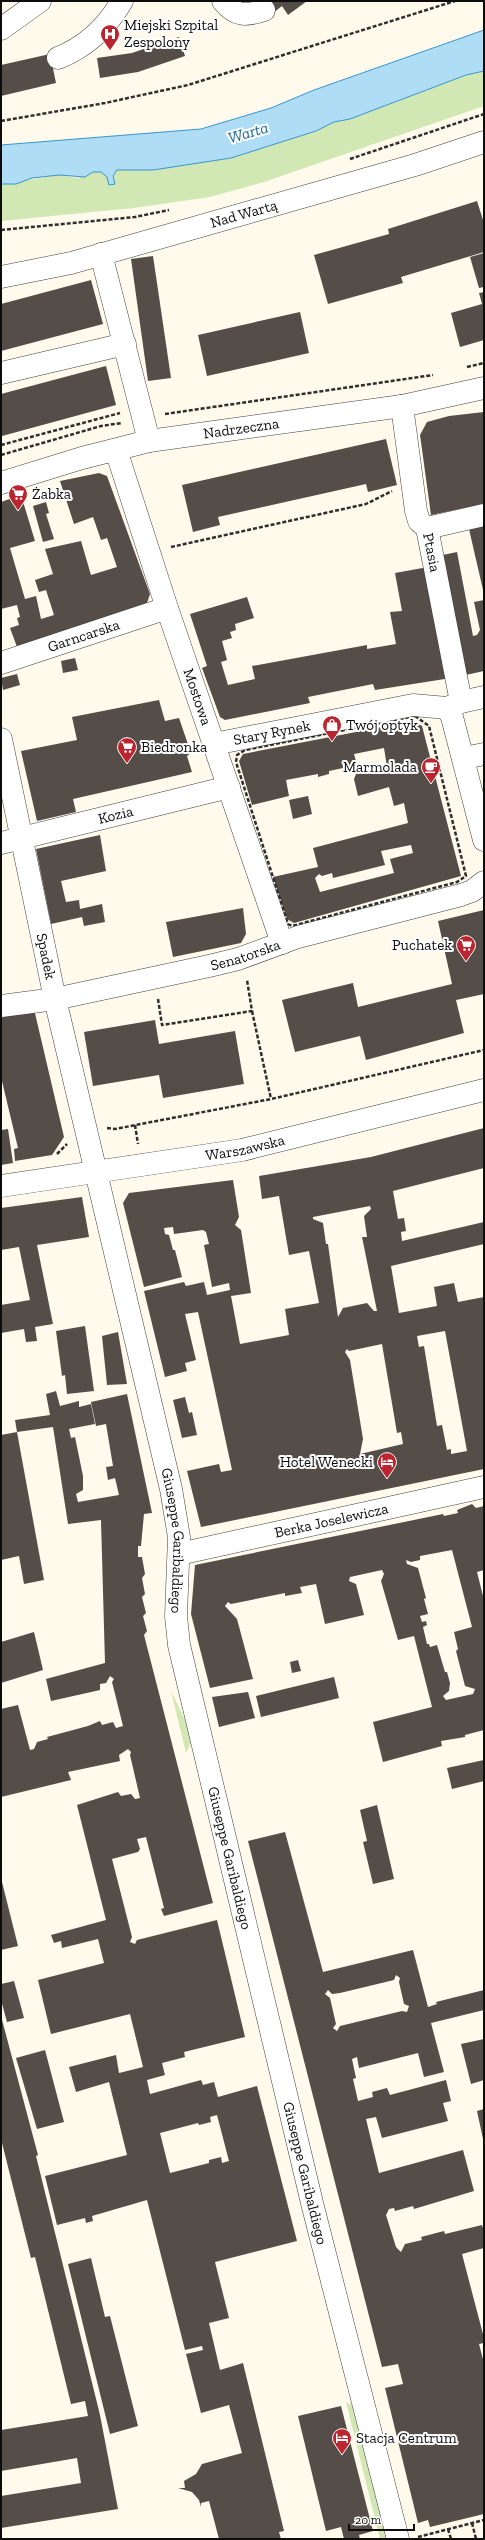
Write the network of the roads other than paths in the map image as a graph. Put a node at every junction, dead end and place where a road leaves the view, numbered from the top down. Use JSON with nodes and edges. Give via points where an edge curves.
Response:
{"nodes":[{"id":1,"x":40,"y":1,"type":"edge"},
{"id":2,"x":122,"y":1,"type":"edge"},
{"id":3,"x":223,"y":1,"type":"edge"},
{"id":4,"x":264,"y":10,"type":"dead end"},
{"id":5,"x":1,"y":29,"type":"edge"},
{"id":6,"x":58,"y":58,"type":"dead end"},
{"id":7,"x":484,"y":142,"type":"edge"},
{"id":8,"x":101,"y":254,"type":"junction"},
{"id":9,"x":1,"y":276,"type":"edge"},
{"id":10,"x":124,"y":344,"type":"junction"},
{"id":11,"x":1,"y":373,"type":"edge"},
{"id":12,"x":484,"y":388,"type":"edge"},
{"id":13,"x":402,"y":406,"type":"junction"},
{"id":14,"x":149,"y":441,"type":"junction"},
{"id":15,"x":116,"y":450,"type":"junction"},
{"id":16,"x":1,"y":483,"type":"edge"},
{"id":17,"x":484,"y":515,"type":"edge"},
{"id":18,"x":427,"y":528,"type":"junction"},
{"id":19,"x":167,"y":608,"type":"junction"},
{"id":20,"x":1,"y":662,"type":"edge"},
{"id":21,"x":484,"y":696,"type":"edge"},
{"id":22,"x":454,"y":705,"type":"junction"},
{"id":23,"x":1,"y":739,"type":"edge"},
{"id":24,"x":214,"y":744,"type":"junction"},
{"id":25,"x":229,"y":787,"type":"junction"},
{"id":26,"x":11,"y":840,"type":"edge"},
{"id":27,"x":484,"y":840,"type":"edge"},
{"id":28,"x":484,"y":882,"type":"edge"},
{"id":29,"x":287,"y":935,"type":"junction"},
{"id":30,"x":55,"y":999,"type":"junction"},
{"id":31,"x":1,"y":1006,"type":"edge"},
{"id":32,"x":484,"y":1090,"type":"edge"},
{"id":33,"x":96,"y":1173,"type":"junction"},
{"id":34,"x":1,"y":1186,"type":"edge"},
{"id":35,"x":484,"y":1488,"type":"edge"},
{"id":36,"x":179,"y":1554,"type":"junction"},
{"id":37,"x":407,"y":2538,"type":"edge"}],
"edges":[{"from":1,"to":5,"type":"street"},
{"from":2,"to":6,"type":"street","via":[[108,22],[87,42]]},
{"from":3,"to":4,"type":"street","via":[[239,15]]},
{"from":7,"to":8,"type":"street","name":"Nad Wartą","via":[[415,165]]},
{"from":8,"to":9,"type":"street","name":"Nad Wartą","via":[[71,263]]},
{"from":8,"to":10,"type":"street"},
{"from":10,"to":11,"type":"street"},
{"from":10,"to":14,"type":"street"},
{"from":12,"to":13,"type":"street","name":"Nadrzeczna"},
{"from":13,"to":14,"type":"street","name":"Nadrzeczna"},
{"from":13,"to":18,"type":"street","name":"Ptasia","via":[[416,511],[422,526]]},
{"from":14,"to":15,"type":"street","name":"Nadrzeczna"},
{"from":15,"to":16,"type":"street","name":"Nadrzeczna"},
{"from":15,"to":19,"type":"street","name":"Mostowa"},
{"from":17,"to":18,"type":"street"},
{"from":18,"to":22,"type":"street","name":"Ptasia"},
{"from":19,"to":20,"type":"street","name":"Garncarska"},
{"from":19,"to":24,"type":"street","name":"Mostowa"},
{"from":21,"to":22,"type":"street","name":"Stary Rynek"},
{"from":22,"to":24,"type":"street","name":"Stary Rynek","via":[[412,705]]},
{"from":22,"to":27,"type":"street","via":[[452,718]]},
{"from":23,"to":26,"type":"street","name":"Spadek"},
{"from":24,"to":25,"type":"street","name":"Mostowa"},
{"from":25,"to":26,"type":"street","name":"Kozia"},
{"from":25,"to":29,"type":"street","name":"Mostowa"},
{"from":26,"to":30,"type":"street","name":"Spadek"},
{"from":28,"to":29,"type":"street","name":"Senatorska","via":[[461,895],[298,937]]},
{"from":29,"to":30,"type":"street","name":"Senatorska","via":[[209,966]]},
{"from":30,"to":31,"type":"street","name":"Senatorska"},
{"from":30,"to":33,"type":"street","name":"Spadek"},
{"from":32,"to":33,"type":"street","name":"Warszawska","via":[[242,1150]]},
{"from":33,"to":34,"type":"street","name":"Warszawska"},
{"from":33,"to":36,"type":"street","name":"Giuseppe Garibaldiego","via":[[160,1436],[178,1522]]},
{"from":35,"to":36,"type":"street","name":"Berka Joselewicza"},
{"from":36,"to":37,"type":"street","name":"Giuseppe Garibaldiego","via":[[176,1616],[179,1645],[313,2207]]}]}
